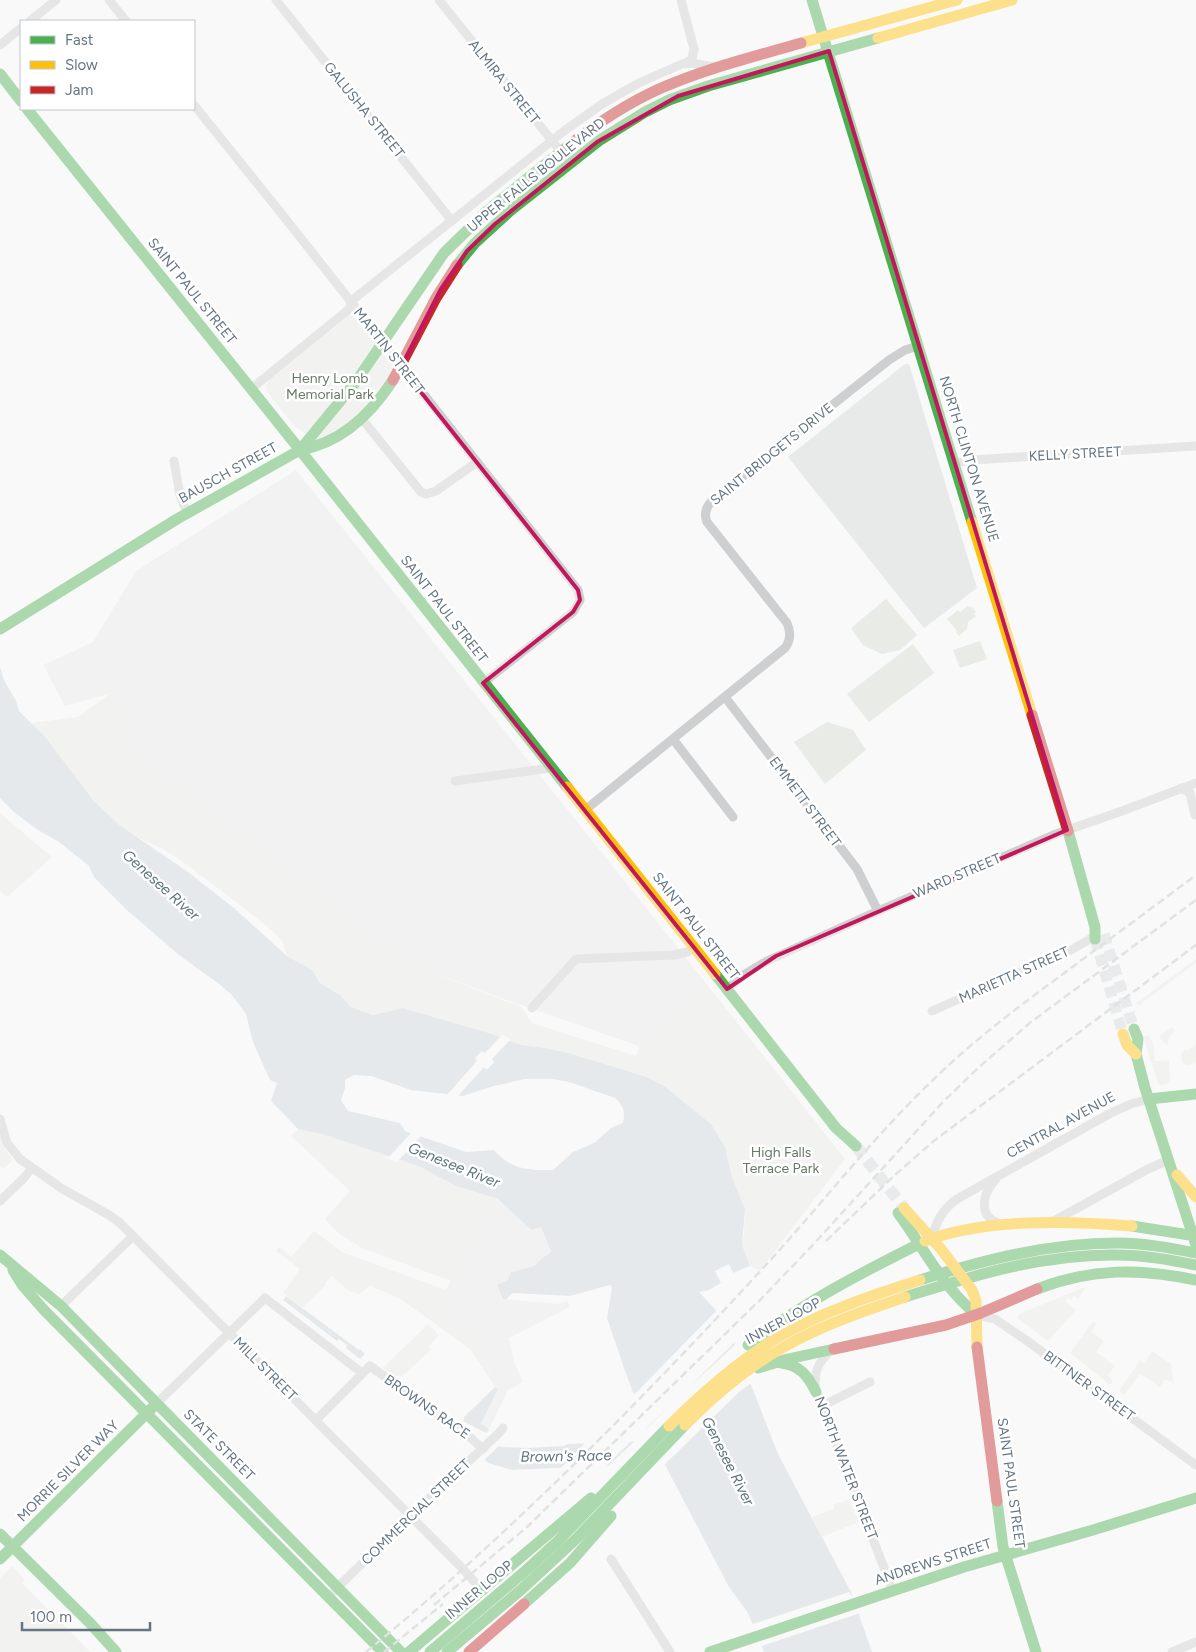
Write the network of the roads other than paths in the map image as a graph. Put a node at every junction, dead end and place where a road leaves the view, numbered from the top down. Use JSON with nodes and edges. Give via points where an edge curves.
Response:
{"nodes":[{"id":1,"x":56,"y":0,"type":"edge"},
{"id":2,"x":109,"y":0,"type":"edge"},
{"id":3,"x":276,"y":0,"type":"edge"},
{"id":4,"x":439,"y":0,"type":"edge"},
{"id":5,"x":681,"y":0,"type":"edge"},
{"id":6,"x":812,"y":0,"type":"edge"},
{"id":7,"x":957,"y":0,"type":"edge"},
{"id":8,"x":1012,"y":0,"type":"edge"},
{"id":9,"x":31,"y":20,"type":"edge"},
{"id":10,"x":125,"y":20,"type":"edge"},
{"id":11,"x":20,"y":29,"type":"edge"},
{"id":12,"x":824,"y":38,"type":"junction"},
{"id":13,"x":0,"y":45,"type":"edge"},
{"id":14,"x":829,"y":51,"type":"junction"},
{"id":15,"x":686,"y":63,"type":"junction"},
{"id":16,"x":724,"y":65,"type":"junction"},
{"id":17,"x":0,"y":74,"type":"edge"},
{"id":18,"x":20,"y":100,"type":"edge"},
{"id":19,"x":195,"y":106,"type":"edge"},
{"id":20,"x":28,"y":110,"type":"edge"},
{"id":21,"x":552,"y":141,"type":"junction"},
{"id":22,"x":561,"y":152,"type":"junction"},
{"id":23,"x":570,"y":163,"type":"junction"},
{"id":24,"x":452,"y":221,"type":"junction"},
{"id":25,"x":352,"y":304,"type":"junction"},
{"id":26,"x":383,"y":343,"type":"junction"},
{"id":27,"x":918,"y":346,"type":"junction"},
{"id":28,"x":402,"y":367,"type":"junction"},
{"id":29,"x":251,"y":389,"type":"junction"},
{"id":30,"x":362,"y":418,"type":"junction"},
{"id":31,"x":1196,"y":446,"type":"edge"},
{"id":32,"x":300,"y":450,"type":"junction"},
{"id":33,"x":174,"y":461,"type":"dead end"},
{"id":34,"x":477,"y":462,"type":"junction"},
{"id":35,"x":954,"y":463,"type":"junction"},
{"id":36,"x":187,"y":513,"type":"junction"},
{"id":37,"x":0,"y":629,"type":"edge"},
{"id":38,"x":483,"y":683,"type":"junction"},
{"id":39,"x":725,"y":697,"type":"junction"},
{"id":40,"x":673,"y":739,"type":"junction"},
{"id":41,"x":551,"y":768,"type":"junction"},
{"id":42,"x":455,"y":781,"type":"dead end"},
{"id":43,"x":1196,"y":782,"type":"edge"},
{"id":44,"x":1181,"y":788,"type":"junction"},
{"id":45,"x":586,"y":810,"type":"junction"},
{"id":46,"x":1195,"y":815,"type":"dead end"},
{"id":47,"x":734,"y":817,"type":"dead end"},
{"id":48,"x":1067,"y":830,"type":"junction"},
{"id":49,"x":878,"y":911,"type":"junction"},
{"id":50,"x":1097,"y":934,"type":"joint"},
{"id":51,"x":694,"y":948,"type":"junction"},
{"id":52,"x":727,"y":989,"type":"junction"},
{"id":53,"x":532,"y":1008,"type":"dead end"},
{"id":54,"x":932,"y":1011,"type":"dead end"},
{"id":55,"x":1129,"y":1031,"type":"tunnel mouth"},
{"id":56,"x":1196,"y":1094,"type":"edge"},
{"id":57,"x":1149,"y":1099,"type":"junction"},
{"id":58,"x":0,"y":1118,"type":"edge"},
{"id":59,"x":853,"y":1149,"type":"tunnel mouth"},
{"id":60,"x":1168,"y":1160,"type":"junction"},
{"id":61,"x":32,"y":1168,"type":"junction"},
{"id":62,"x":1000,"y":1175,"type":"junction"},
{"id":63,"x":1196,"y":1197,"type":"edge"},
{"id":64,"x":0,"y":1202,"type":"edge"},
{"id":65,"x":1050,"y":1223,"type":"junction"},
{"id":66,"x":1007,"y":1225,"type":"junction"},
{"id":67,"x":133,"y":1236,"type":"junction"},
{"id":68,"x":931,"y":1239,"type":"junction"},
{"id":69,"x":1195,"y":1242,"type":"edge"},
{"id":70,"x":918,"y":1244,"type":"junction"},
{"id":71,"x":0,"y":1255,"type":"edge"},
{"id":72,"x":1196,"y":1265,"type":"edge"},
{"id":73,"x":10,"y":1266,"type":"junction"},
{"id":74,"x":1196,"y":1280,"type":"edge"},
{"id":75,"x":62,"y":1306,"type":"junction"},
{"id":76,"x":977,"y":1315,"type":"junction"},
{"id":77,"x":229,"y":1332,"type":"junction"},
{"id":78,"x":834,"y":1349,"type":"junction"},
{"id":79,"x":745,"y":1354,"type":"junction"},
{"id":80,"x":769,"y":1365,"type":"junction"},
{"id":81,"x":748,"y":1372,"type":"junction"},
{"id":82,"x":362,"y":1373,"type":"junction"},
{"id":83,"x":870,"y":1382,"type":"dead end"},
{"id":84,"x":816,"y":1392,"type":"junction"},
{"id":85,"x":157,"y":1403,"type":"junction"},
{"id":86,"x":822,"y":1406,"type":"junction"},
{"id":87,"x":146,"y":1415,"type":"junction"},
{"id":88,"x":316,"y":1420,"type":"junction"},
{"id":89,"x":503,"y":1428,"type":"dead end"},
{"id":90,"x":483,"y":1448,"type":"junction"},
{"id":91,"x":1196,"y":1465,"type":"edge"},
{"id":92,"x":627,"y":1469,"type":"junction"},
{"id":93,"x":642,"y":1469,"type":"junction"},
{"id":94,"x":1196,"y":1498,"type":"edge"},
{"id":95,"x":410,"y":1516,"type":"junction"},
{"id":96,"x":0,"y":1534,"type":"edge"},
{"id":97,"x":13,"y":1547,"type":"junction"},
{"id":98,"x":1005,"y":1555,"type":"junction"},
{"id":99,"x":0,"y":1559,"type":"edge"},
{"id":100,"x":611,"y":1559,"type":"dead end"},
{"id":101,"x":339,"y":1587,"type":"junction"},
{"id":102,"x":482,"y":1590,"type":"junction"},
{"id":103,"x":893,"y":1591,"type":"junction"},
{"id":104,"x":329,"y":1596,"type":"junction"},
{"id":105,"x":1196,"y":1642,"type":"edge"},
{"id":106,"x":116,"y":1652,"type":"edge"},
{"id":107,"x":383,"y":1652,"type":"edge"},
{"id":108,"x":401,"y":1652,"type":"edge"},
{"id":109,"x":409,"y":1652,"type":"edge"},
{"id":110,"x":430,"y":1652,"type":"edge"},
{"id":111,"x":447,"y":1652,"type":"edge"},
{"id":112,"x":469,"y":1652,"type":"edge"},
{"id":113,"x":670,"y":1652,"type":"edge"},
{"id":114,"x":710,"y":1652,"type":"edge"},
{"id":115,"x":1036,"y":1652,"type":"edge"},
{"id":116,"x":1172,"y":1652,"type":"edge"}],
"edges":[{"from":1,"to":9,"type":"street"},
{"from":2,"to":10,"type":"street"},
{"from":3,"to":24,"type":"street","name":"GALUSHA STREET"},
{"from":4,"to":21,"type":"street","name":"ALMIRA STREET"},
{"from":5,"to":15,"type":"street","via":[[694,49],[692,59]]},
{"from":6,"to":12,"type":"main road","name":"NORTH CLINTON AVENUE"},
{"from":7,"to":12,"type":"main road","name":"UPPER FALLS BOULEVARD"},
{"from":8,"to":14,"type":"main road","name":"UPPER FALLS BOULEVARD"},
{"from":11,"to":13,"type":"street"},
{"from":12,"to":14,"type":"main road","name":"NORTH CLINTON AVENUE"},
{"from":12,"to":16,"type":"main road","name":"UPPER FALLS BOULEVARD"},
{"from":14,"to":23,"type":"main road","name":"UPPER FALLS BOULEVARD","via":[[678,96],[623,124]]},
{"from":14,"to":27,"type":"main road","name":"NORTH CLINTON AVENUE"},
{"from":15,"to":16,"type":"street"},
{"from":15,"to":21,"type":"street","via":[[611,98]]},
{"from":16,"to":22,"type":"main road","name":"UPPER FALLS BOULEVARD","via":[[634,101]]},
{"from":17,"to":18,"type":"main road"},
{"from":19,"to":25,"type":"street","name":"MARTIN STREET"},
{"from":20,"to":29,"type":"main road","name":"SAINT PAUL STREET"},
{"from":21,"to":22,"type":"street","name":"ALMIRA STREET"},
{"from":21,"to":24,"type":"street"},
{"from":22,"to":23,"type":"street","name":"ALMIRA STREET"},
{"from":22,"to":26,"type":"main road","name":"UPPER FALLS BOULEVARD","via":[[481,215],[453,242]]},
{"from":23,"to":28,"type":"main road","name":"UPPER FALLS BOULEVARD","via":[[495,224],[462,257],[437,296]]},
{"from":24,"to":25,"type":"street"},
{"from":25,"to":26,"type":"street","name":"MARTIN STREET"},
{"from":25,"to":29,"type":"street"},
{"from":26,"to":28,"type":"street","name":"MARTIN STREET"},
{"from":26,"to":32,"type":"main road","name":"UPPER FALLS BOULEVARD","via":[[347,394]]},
{"from":27,"to":35,"type":"main road","name":"NORTH CLINTON AVENUE"},
{"from":27,"to":39,"type":"street","name":"SAINT BRIDGETS DRIVE","via":[[890,360],[708,506],[705,518],[709,526],[790,631],[790,640],[785,648]]},
{"from":28,"to":30,"type":"main road","name":"UPPER FALLS BOULEVARD","via":[[386,393]]},
{"from":28,"to":34,"type":"street","name":"MARTIN STREET"},
{"from":29,"to":32,"type":"main road","name":"SAINT PAUL STREET"},
{"from":30,"to":32,"type":"main road","name":"UPPER FALLS BOULEVARD","via":[[331,440]]},
{"from":30,"to":34,"type":"street","via":[[421,492],[426,494],[436,491]]},
{"from":31,"to":35,"type":"street","name":"KELLY STREET"},
{"from":32,"to":36,"type":"main road","name":"BAUSCH STREET"},
{"from":32,"to":38,"type":"main road","name":"SAINT PAUL STREET"},
{"from":33,"to":36,"type":"street"},
{"from":34,"to":38,"type":"street","name":"MARTIN STREET","via":[[575,585],[580,600],[573,612]]},
{"from":35,"to":48,"type":"main road","name":"NORTH CLINTON AVENUE"},
{"from":36,"to":37,"type":"main road","name":"BAUSCH STREET"},
{"from":38,"to":41,"type":"main road","name":"SAINT PAUL STREET"},
{"from":39,"to":40,"type":"street","name":"SAINT BRIDGETS DRIVE"},
{"from":39,"to":49,"type":"street","name":"EMMETT STREET","via":[[856,869]]},
{"from":40,"to":45,"type":"street","name":"SAINT BRIDGETS DRIVE"},
{"from":40,"to":47,"type":"street"},
{"from":41,"to":42,"type":"street"},
{"from":41,"to":45,"type":"main road","name":"SAINT PAUL STREET"},
{"from":43,"to":44,"type":"street","name":"WARD STREET"},
{"from":44,"to":46,"type":"street","via":[[1190,793]]},
{"from":44,"to":48,"type":"street","name":"WARD STREET"},
{"from":45,"to":51,"type":"main road","name":"SAINT PAUL STREET"},
{"from":48,"to":49,"type":"street","name":"WARD STREET"},
{"from":48,"to":50,"type":"main road","name":"NORTH CLINTON AVENUE"},
{"from":49,"to":52,"type":"street","name":"WARD STREET","via":[[767,961]]},
{"from":50,"to":54,"type":"street","name":"MARIETTA STREET","via":[[1073,949]]},
{"from":51,"to":52,"type":"main road","name":"SAINT PAUL STREET"},
{"from":51,"to":53,"type":"street","via":[[674,956],[576,959]]},
{"from":52,"to":59,"type":"main road","name":"SAINT PAUL STREET"},
{"from":55,"to":57,"type":"main road","via":[[1138,1040],[1136,1054]]},
{"from":56,"to":57,"type":"main road","name":"CENTRAL AVENUE"},
{"from":57,"to":60,"type":"main road"},
{"from":57,"to":62,"type":"street","name":"CENTRAL AVENUE","via":[[1109,1114]]},
{"from":58,"to":61,"type":"street","name":"MILL STREET","via":[[10,1149]]},
{"from":60,"to":63,"type":"main road"},
{"from":60,"to":65,"type":"street"},
{"from":60,"to":69,"type":"main road"},
{"from":61,"to":64,"type":"street"},
{"from":61,"to":67,"type":"street","name":"MILL STREET","via":[[113,1218]]},
{"from":62,"to":66,"type":"street","name":"CENTRAL AVENUE","via":[[986,1193],[984,1208],[992,1220]]},
{"from":62,"to":68,"type":"street","name":"CENTRAL AVENUE","via":[[949,1204],[940,1215]]},
{"from":65,"to":66,"type":"main road"},
{"from":65,"to":69,"type":"main road","via":[[1177,1231]]},
{"from":66,"to":68,"type":"main road","via":[[964,1229]]},
{"from":67,"to":75,"type":"street"},
{"from":67,"to":77,"type":"street","name":"MILL STREET"},
{"from":68,"to":70,"type":"main road"},
{"from":68,"to":70,"type":"main road","name":"SAINT PAUL STREET","via":[[901,1210]]},
{"from":68,"to":76,"type":"main road","name":"SAINT PAUL STREET","via":[[972,1290]]},
{"from":69,"to":79,"type":"main road","name":"INNER LOOP","via":[[1092,1242],[1014,1253],[849,1305]]},
{"from":70,"to":76,"type":"main road","name":"SAINT PAUL STREET","via":[[954,1294]]},
{"from":70,"to":79,"type":"main road","via":[[801,1306]]},
{"from":71,"to":73,"type":"main road","name":"STATE STREET"},
{"from":72,"to":81,"type":"main road","name":"INNER LOOP","via":[[1110,1253],[1063,1256],[1019,1264],[961,1279],[839,1320],[796,1340]]},
{"from":73,"to":75,"type":"main road","name":"STATE STREET"},
{"from":73,"to":87,"type":"main road","name":"STATE STREET","via":[[37,1303]]},
{"from":74,"to":76,"type":"main road","via":[[1142,1270],[1096,1272],[1052,1283]]},
{"from":75,"to":85,"type":"main road","name":"STATE STREET"},
{"from":76,"to":78,"type":"main road"},
{"from":76,"to":91,"type":"street","name":"BITTNER STREET","via":[[995,1319],[1026,1340]]},
{"from":76,"to":98,"type":"main road","name":"SAINT PAUL STREET","via":[[976,1337]]},
{"from":77,"to":82,"type":"street","via":[[265,1298]]},
{"from":77,"to":85,"type":"street"},
{"from":77,"to":88,"type":"street","name":"MILL STREET"},
{"from":78,"to":80,"type":"main road"},
{"from":78,"to":84,"type":"street","name":"NORTH WATER STREET","via":[[817,1368]]},
{"from":79,"to":92,"type":"main road","name":"INNER LOOP","via":[[717,1375]]},
{"from":80,"to":81,"type":"main road"},
{"from":80,"to":84,"type":"main road","via":[[799,1367]]},
{"from":81,"to":93,"type":"main road","name":"INNER LOOP","via":[[723,1390]]},
{"from":82,"to":88,"type":"street"},
{"from":82,"to":90,"type":"street","name":"BROWNS RACE","via":[[370,1366]]},
{"from":83,"to":86,"type":"street"},
{"from":84,"to":86,"type":"street","name":"NORTH WATER STREET"},
{"from":85,"to":87,"type":"main road","name":"MORRIE SILVER WAY"},
{"from":85,"to":101,"type":"main road","name":"STATE STREET"},
{"from":86,"to":103,"type":"street","name":"NORTH WATER STREET"},
{"from":87,"to":97,"type":"main road","name":"MORRIE SILVER WAY"},
{"from":87,"to":104,"type":"main road","name":"STATE STREET"},
{"from":88,"to":95,"type":"street","name":"MILL STREET"},
{"from":89,"to":90,"type":"street","name":"COMMERCIAL STREET"},
{"from":90,"to":95,"type":"street","name":"COMMERCIAL STREET"},
{"from":92,"to":102,"type":"main road"},
{"from":92,"to":110,"type":"main road","name":"INNER LOOP","via":[[557,1543]]},
{"from":93,"to":111,"type":"main road","name":"INNER LOOP","via":[[560,1554]]},
{"from":93,"to":112,"type":"main road","via":[[597,1534],[570,1563]]},
{"from":94,"to":98,"type":"main road","name":"ANDREWS STREET"},
{"from":95,"to":101,"type":"street","name":"COMMERCIAL STREET"},
{"from":95,"to":102,"type":"street","name":"MILL STREET"},
{"from":96,"to":97,"type":"main road"},
{"from":97,"to":99,"type":"main road","name":"MORRIE SILVER WAY"},
{"from":97,"to":106,"type":"main road"},
{"from":98,"to":103,"type":"main road","name":"ANDREWS STREET"},
{"from":98,"to":115,"type":"main road","name":"SAINT PAUL STREET"},
{"from":100,"to":113,"type":"street"},
{"from":101,"to":104,"type":"street","name":"COMMERCIAL STREET"},
{"from":101,"to":108,"type":"main road","name":"STATE STREET"},
{"from":102,"to":109,"type":"main road"},
{"from":103,"to":114,"type":"main road","name":"ANDREWS STREET"},
{"from":104,"to":107,"type":"main road","name":"STATE STREET"},
{"from":105,"to":116,"type":"street"}]}
